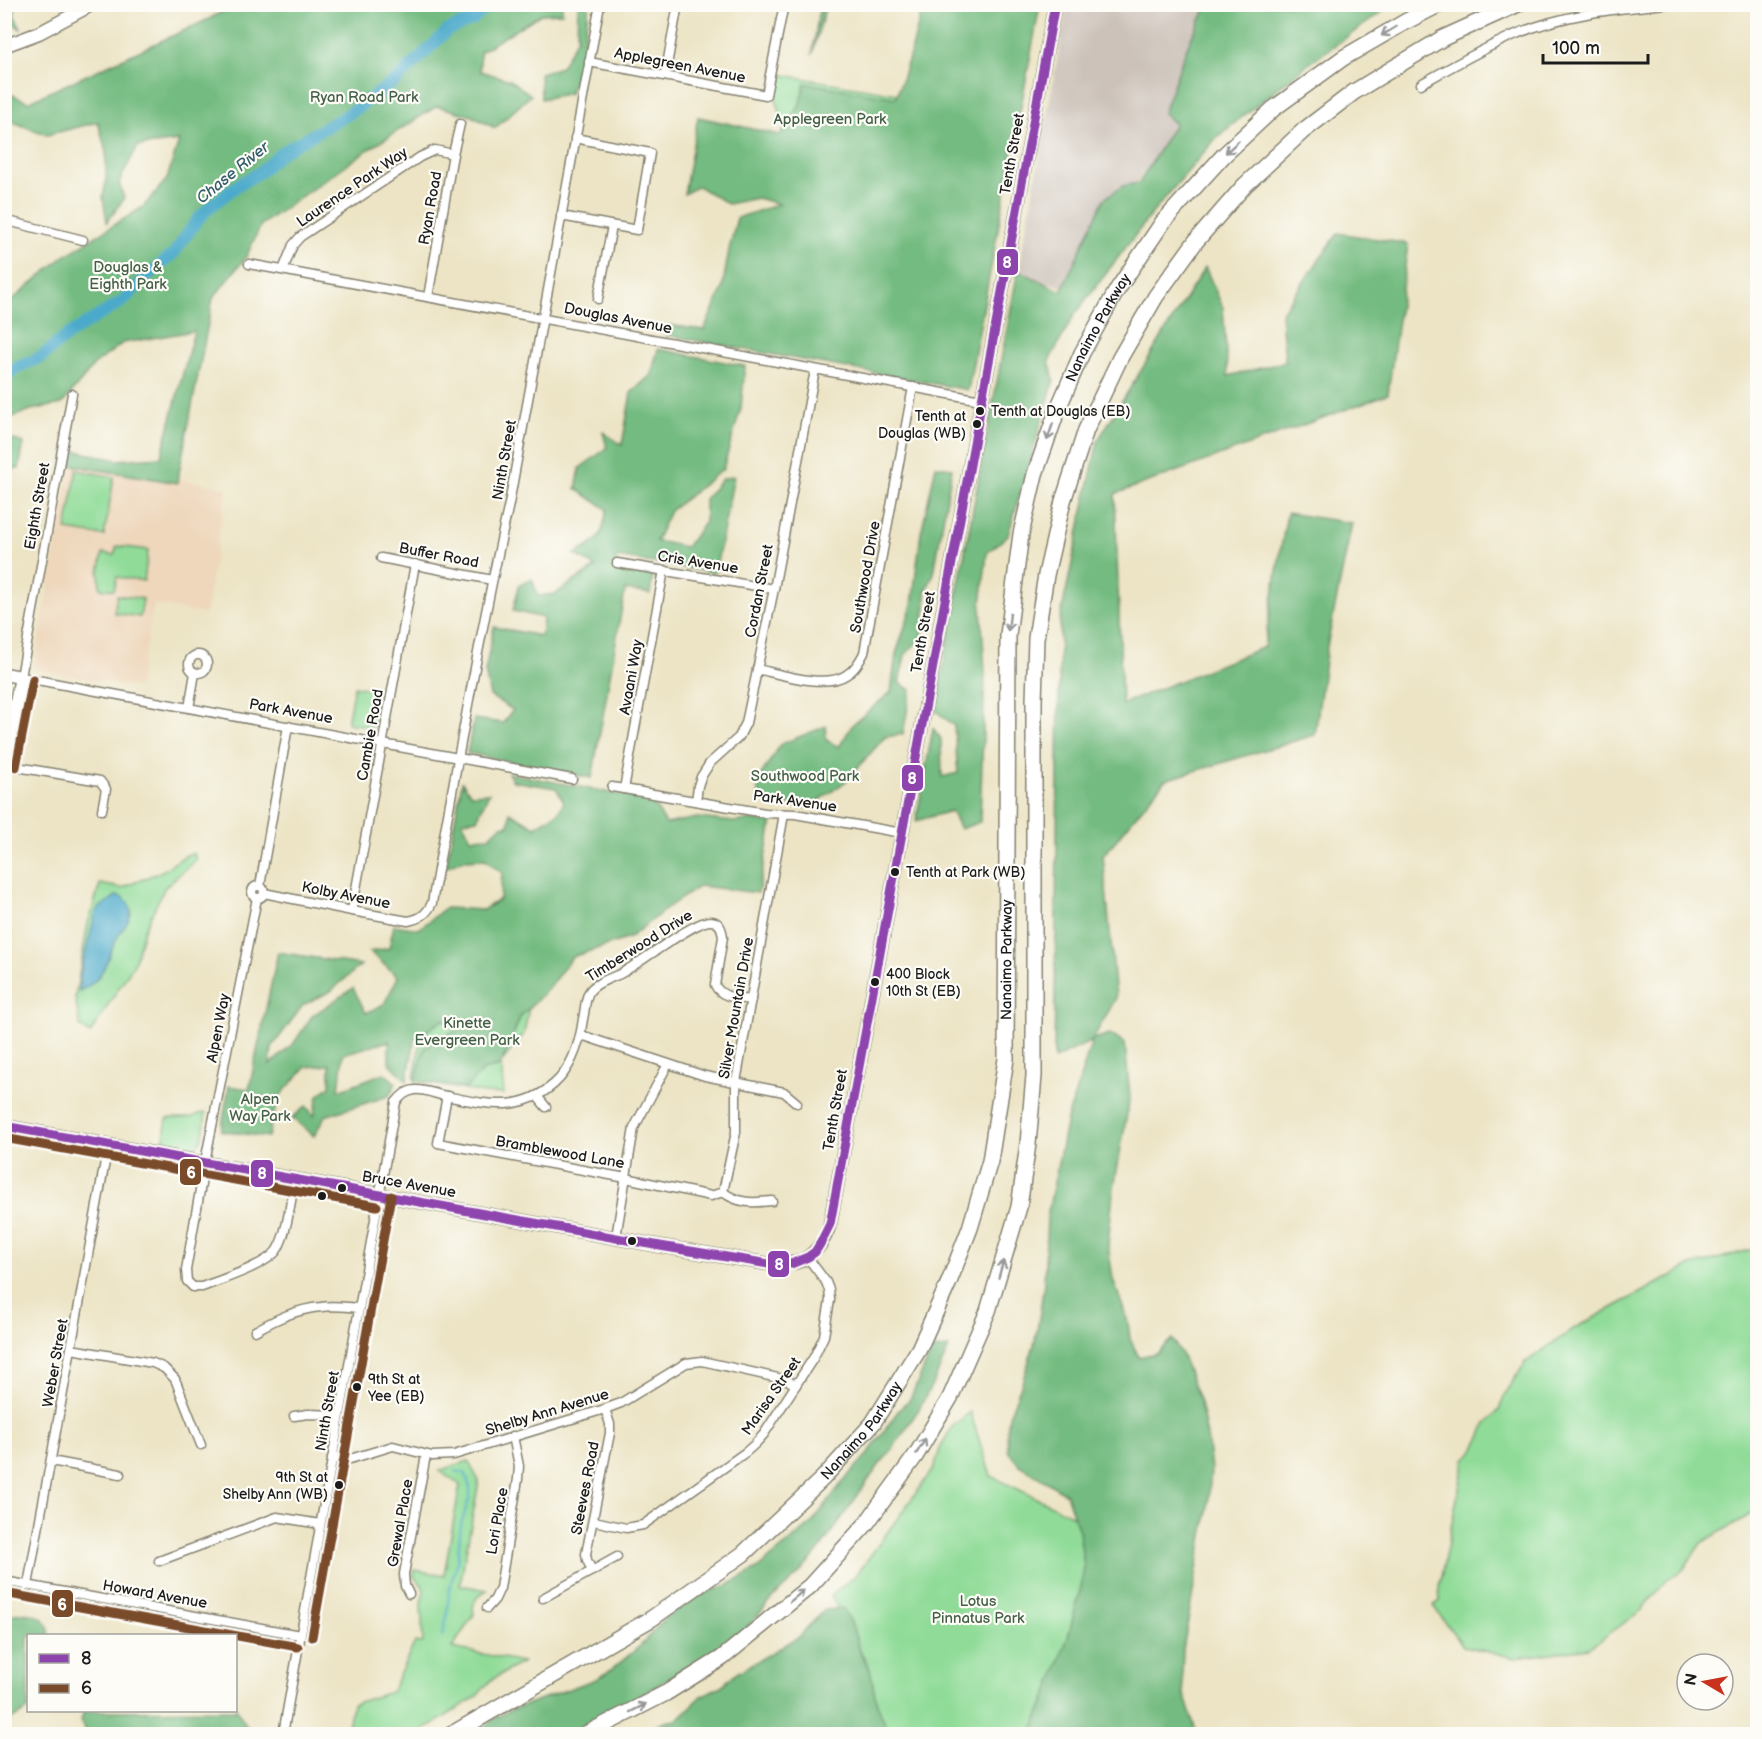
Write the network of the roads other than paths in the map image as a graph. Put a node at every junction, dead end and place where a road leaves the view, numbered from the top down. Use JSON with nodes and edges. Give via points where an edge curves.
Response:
{"nodes":[{"id":1,"x":93,"y":4,"type":"edge"},
{"id":2,"x":600,"y":4,"type":"edge"},
{"id":3,"x":678,"y":4,"type":"edge"},
{"id":4,"x":784,"y":4,"type":"edge"},
{"id":5,"x":1054,"y":4,"type":"edge"},
{"id":6,"x":1440,"y":4,"type":"edge"},
{"id":7,"x":1518,"y":4,"type":"edge"},
{"id":8,"x":1667,"y":4,"type":"edge"},
{"id":9,"x":4,"y":45,"type":"edge"},
{"id":10,"x":589,"y":62,"type":"junction"},
{"id":11,"x":665,"y":76,"type":"junction"},
{"id":12,"x":1421,"y":84,"type":"dead end"},
{"id":13,"x":460,"y":124,"type":"dead end"},
{"id":14,"x":575,"y":138,"type":"junction"},
{"id":15,"x":453,"y":154,"type":"junction"},
{"id":16,"x":561,"y":216,"type":"junction"},
{"id":17,"x":4,"y":220,"type":"edge"},
{"id":18,"x":612,"y":226,"type":"junction"},
{"id":19,"x":83,"y":240,"type":"dead end"},
{"id":20,"x":249,"y":264,"type":"dead end"},
{"id":21,"x":283,"y":270,"type":"junction"},
{"id":22,"x":428,"y":297,"type":"junction"},
{"id":23,"x":598,"y":299,"type":"dead end"},
{"id":24,"x":543,"y":318,"type":"junction"},
{"id":25,"x":815,"y":370,"type":"junction"},
{"id":26,"x":913,"y":387,"type":"junction"},
{"id":27,"x":72,"y":394,"type":"dead end"},
{"id":28,"x":981,"y":400,"type":"junction"},
{"id":29,"x":381,"y":558,"type":"dead end"},
{"id":30,"x":617,"y":562,"type":"dead end"},
{"id":31,"x":415,"y":564,"type":"junction"},
{"id":32,"x":664,"y":570,"type":"junction"},
{"id":33,"x":492,"y":580,"type":"junction"},
{"id":34,"x":774,"y":589,"type":"junction"},
{"id":35,"x":757,"y":669,"type":"junction"},
{"id":36,"x":195,"y":673,"type":"dead end"},
{"id":37,"x":4,"y":674,"type":"edge"},
{"id":38,"x":21,"y":677,"type":"junction"},
{"id":39,"x":189,"y":708,"type":"junction"},
{"id":40,"x":288,"y":726,"type":"junction"},
{"id":41,"x":382,"y":743,"type":"junction"},
{"id":42,"x":458,"y":757,"type":"junction"},
{"id":43,"x":4,"y":765,"type":"edge"},
{"id":44,"x":572,"y":779,"type":"dead end"},
{"id":45,"x":612,"y":787,"type":"dead end"},
{"id":46,"x":624,"y":789,"type":"junction"},
{"id":47,"x":696,"y":801,"type":"junction"},
{"id":48,"x":102,"y":810,"type":"dead end"},
{"id":49,"x":784,"y":814,"type":"junction"},
{"id":50,"x":902,"y":833,"type":"junction"},
{"id":51,"x":260,"y":893,"type":"junction"},
{"id":52,"x":352,"y":911,"type":"junction"},
{"id":53,"x":423,"y":916,"type":"joint"},
{"id":54,"x":751,"y":1000,"type":"junction"},
{"id":55,"x":581,"y":1035,"type":"junction"},
{"id":56,"x":668,"y":1064,"type":"junction"},
{"id":57,"x":736,"y":1082,"type":"junction"},
{"id":58,"x":403,"y":1094,"type":"joint"},
{"id":59,"x":447,"y":1096,"type":"junction"},
{"id":60,"x":537,"y":1096,"type":"junction"},
{"id":61,"x":797,"y":1103,"type":"dead end"},
{"id":62,"x":546,"y":1107,"type":"dead end"},
{"id":63,"x":4,"y":1126,"type":"edge"},
{"id":64,"x":108,"y":1145,"type":"junction"},
{"id":65,"x":205,"y":1162,"type":"junction"},
{"id":66,"x":626,"y":1178,"type":"junction"},
{"id":67,"x":295,"y":1179,"type":"junction"},
{"id":68,"x":723,"y":1192,"type":"junction"},
{"id":69,"x":379,"y":1194,"type":"junction"},
{"id":70,"x":772,"y":1201,"type":"dead end"},
{"id":71,"x":616,"y":1237,"type":"junction"},
{"id":72,"x":808,"y":1258,"type":"junction"},
{"id":73,"x":359,"y":1308,"type":"junction"},
{"id":74,"x":255,"y":1331,"type":"dead end"},
{"id":75,"x":71,"y":1349,"type":"junction"},
{"id":76,"x":796,"y":1385,"type":"junction"},
{"id":77,"x":606,"y":1409,"type":"junction"},
{"id":78,"x":339,"y":1415,"type":"junction"},
{"id":79,"x":294,"y":1416,"type":"dead end"},
{"id":80,"x":513,"y":1436,"type":"junction"},
{"id":81,"x":201,"y":1445,"type":"dead end"},
{"id":82,"x":426,"y":1455,"type":"junction"},
{"id":83,"x":332,"y":1458,"type":"junction"},
{"id":84,"x":51,"y":1461,"type":"junction"},
{"id":85,"x":120,"y":1474,"type":"dead end"},
{"id":86,"x":594,"y":1521,"type":"junction"},
{"id":87,"x":320,"y":1524,"type":"junction"},
{"id":88,"x":617,"y":1557,"type":"dead end"},
{"id":89,"x":159,"y":1561,"type":"dead end"},
{"id":90,"x":592,"y":1571,"type":"junction"},
{"id":91,"x":4,"y":1581,"type":"edge"},
{"id":92,"x":28,"y":1585,"type":"junction"},
{"id":93,"x":409,"y":1594,"type":"dead end"},
{"id":94,"x":543,"y":1598,"type":"dead end"},
{"id":95,"x":487,"y":1608,"type":"dead end"},
{"id":96,"x":300,"y":1635,"type":"junction"},
{"id":97,"x":283,"y":1734,"type":"edge"},
{"id":98,"x":452,"y":1734,"type":"edge"},
{"id":99,"x":586,"y":1734,"type":"edge"}],
"edges":[{"from":1,"to":9,"type":"street","via":[[39,33]]},
{"from":2,"to":10,"type":"street","name":"Ninth Street"},
{"from":3,"to":11,"type":"street"},
{"from":4,"to":11,"type":"street","name":"Applegreen Avenue","via":[[766,95]]},
{"from":5,"to":28,"type":"street","name":"Tenth Street"},
{"from":6,"to":98,"type":"highway","name":"Nanaimo Parkway","one_way":true,"via":[[1343,58],[1273,109],[1224,154],[1163,222],[1117,290],[1082,353],[1057,411],[1035,474],[1021,534],[1008,635],[1005,1071],[990,1161],[970,1228],[919,1348],[873,1423],[744,1554],[651,1618]]},
{"from":99,"to":7,"type":"highway","name":"Nanaimo Parkway","one_way":true,"via":[[666,1693],[722,1658],[810,1586],[866,1524],[916,1455],[950,1398],[988,1311],[1019,1208],[1034,1077],[1036,638],[1063,501],[1086,430],[1120,358],[1156,296],[1196,241],[1244,186],[1303,131],[1354,92],[1443,38]]},
{"from":8,"to":12,"type":"street","via":[[1611,9],[1516,34]]},
{"from":10,"to":11,"type":"street","name":"Applegreen Avenue"},
{"from":10,"to":14,"type":"street","name":"Ninth Street"},
{"from":13,"to":15,"type":"street","name":"Ryan Road"},
{"from":14,"to":16,"type":"street","name":"Ninth Street"},
{"from":14,"to":18,"type":"street","via":[[650,153],[637,230]]},
{"from":15,"to":21,"type":"street","name":"Laurence Park Way","via":[[435,150],[420,157],[300,237]]},
{"from":15,"to":22,"type":"street","name":"Ryan Road"},
{"from":16,"to":18,"type":"street"},
{"from":16,"to":24,"type":"street","name":"Ninth Street"},
{"from":17,"to":19,"type":"street"},
{"from":18,"to":23,"type":"street"},
{"from":20,"to":21,"type":"street","name":"Douglas Avenue"},
{"from":21,"to":22,"type":"street","name":"Douglas Avenue"},
{"from":22,"to":24,"type":"street","name":"Douglas Avenue"},
{"from":24,"to":25,"type":"street","name":"Douglas Avenue"},
{"from":24,"to":33,"type":"street","name":"Ninth Street"},
{"from":25,"to":26,"type":"street","name":"Douglas Avenue"},
{"from":25,"to":34,"type":"street","name":"Cordan Street"},
{"from":26,"to":28,"type":"street","name":"Douglas Avenue"},
{"from":26,"to":35,"type":"street","name":"Southwood Drive","via":[[864,653],[846,676],[831,680],[817,681]]},
{"from":27,"to":38,"type":"street","name":"Eighth Street"},
{"from":28,"to":50,"type":"street","name":"Tenth Street"},
{"from":29,"to":31,"type":"street","name":"Buffer Road"},
{"from":30,"to":32,"type":"street","name":"Cris Avenue"},
{"from":31,"to":33,"type":"street","name":"Buffer Road"},
{"from":31,"to":41,"type":"street","name":"Cambie Road"},
{"from":32,"to":34,"type":"street","name":"Cris Avenue"},
{"from":32,"to":46,"type":"street","name":"Avaani Way"},
{"from":33,"to":42,"type":"street","name":"Ninth Street"},
{"from":34,"to":35,"type":"street","name":"Cordan Street"},
{"from":35,"to":47,"type":"street","name":"Cordan Street","via":[[746,723],[739,737],[710,763],[701,777]]},
{"from":36,"to":39,"type":"street"},
{"from":37,"to":38,"type":"street","name":"Park Avenue"},
{"from":38,"to":39,"type":"street","name":"Park Avenue"},
{"from":38,"to":43,"type":"street","name":"Eighth Street"},
{"from":39,"to":40,"type":"street","name":"Park Avenue"},
{"from":40,"to":41,"type":"street","name":"Park Avenue"},
{"from":40,"to":51,"type":"street","name":"Alpen Way"},
{"from":41,"to":42,"type":"street","name":"Park Avenue"},
{"from":41,"to":52,"type":"street","name":"Cambie Road"},
{"from":42,"to":44,"type":"street","name":"Park Avenue"},
{"from":42,"to":53,"type":"street","name":"Ninth Street","via":[[432,903]]},
{"from":43,"to":48,"type":"street","via":[[100,781],[106,789]]},
{"from":45,"to":46,"type":"street","name":"Park Avenue"},
{"from":46,"to":47,"type":"street","name":"Park Avenue"},
{"from":47,"to":49,"type":"street","name":"Park Avenue"},
{"from":49,"to":50,"type":"street","name":"Park Avenue"},
{"from":49,"to":54,"type":"street","name":"Silver Mountain Drive"},
{"from":50,"to":72,"type":"street","name":"Tenth Street","via":[[830,1224],[820,1246]]},
{"from":51,"to":52,"type":"street","name":"Kolby Avenue"},
{"from":51,"to":65,"type":"street","name":"Alpen Way"},
{"from":52,"to":53,"type":"street","name":"Kolby Avenue","via":[[408,921]]},
{"from":54,"to":55,"type":"street","name":"Timberwood Drive","via":[[726,996],[717,989],[722,930],[716,922],[703,922],[593,988],[588,994]]},
{"from":54,"to":57,"type":"street","name":"Silver Mountain Drive"},
{"from":55,"to":56,"type":"street"},
{"from":55,"to":60,"type":"street","name":"Timberwood Drive","via":[[556,1082]]},
{"from":56,"to":57,"type":"street"},
{"from":56,"to":66,"type":"street","via":[[634,1128]]},
{"from":57,"to":61,"type":"street","via":[[784,1092]]},
{"from":57,"to":68,"type":"street","name":"Silver Mountain Drive","via":[[736,1132]]},
{"from":58,"to":59,"type":"street","name":"Timberwood Drive","via":[[416,1089]]},
{"from":58,"to":69,"type":"street","name":"Ninth Street","via":[[396,1102]]},
{"from":59,"to":60,"type":"street","name":"Timberwood Drive","via":[[494,1105]]},
{"from":59,"to":66,"type":"street","name":"Bramblewood Lane","via":[[438,1143]]},
{"from":60,"to":62,"type":"street"},
{"from":63,"to":64,"type":"street","name":"Bruce Avenue"},
{"from":64,"to":65,"type":"street","name":"Bruce Avenue"},
{"from":64,"to":75,"type":"street","name":"Weber Street"},
{"from":65,"to":67,"type":"street","name":"Bruce Avenue"},
{"from":65,"to":67,"type":"street","name":"Alpen Way","via":[[186,1270],[187,1281],[193,1287],[202,1287],[267,1260],[276,1252]]},
{"from":66,"to":68,"type":"street","name":"Bramblewood Lane","via":[[711,1196]]},
{"from":66,"to":71,"type":"street"},
{"from":67,"to":69,"type":"street","name":"Bruce Avenue"},
{"from":68,"to":70,"type":"street","via":[[734,1200]]},
{"from":69,"to":71,"type":"street","name":"Bruce Avenue"},
{"from":69,"to":73,"type":"street","name":"Ninth Street"},
{"from":71,"to":72,"type":"street","name":"Bruce Avenue","via":[[768,1264],[795,1264]]},
{"from":72,"to":76,"type":"street","name":"Marisa Street","via":[[826,1282],[830,1300],[824,1336]]},
{"from":73,"to":74,"type":"street","via":[[322,1306],[299,1311]]},
{"from":73,"to":78,"type":"street","name":"Ninth Street"},
{"from":75,"to":81,"type":"street","via":[[164,1368],[175,1379]]},
{"from":75,"to":84,"type":"street","name":"Weber Street"},
{"from":76,"to":77,"type":"street","name":"Shelby Ann Avenue","via":[[694,1361]]},
{"from":76,"to":86,"type":"street","name":"Marisa Street","via":[[755,1444],[653,1519],[635,1528]]},
{"from":77,"to":80,"type":"street","name":"Shelby Ann Avenue"},
{"from":77,"to":86,"type":"street","name":"Steeves Road","via":[[610,1433]]},
{"from":78,"to":79,"type":"street"},
{"from":78,"to":83,"type":"street","name":"Ninth Street"},
{"from":80,"to":82,"type":"street","name":"Shelby Ann Avenue","via":[[454,1455]]},
{"from":80,"to":95,"type":"street","name":"Lori Place","via":[[518,1479],[500,1588]]},
{"from":82,"to":83,"type":"street","name":"Shelby Ann Avenue","via":[[393,1446],[350,1459]]},
{"from":82,"to":93,"type":"street","name":"Grewal Place","via":[[404,1574]]},
{"from":83,"to":87,"type":"street","name":"Ninth Street"},
{"from":84,"to":85,"type":"street"},
{"from":84,"to":92,"type":"street","name":"Weber Street"},
{"from":86,"to":90,"type":"street","name":"Steeves Road","via":[[586,1554]]},
{"from":87,"to":89,"type":"street","via":[[277,1516]]},
{"from":87,"to":96,"type":"street","name":"Ninth Street"},
{"from":88,"to":90,"type":"street"},
{"from":90,"to":94,"type":"street"},
{"from":91,"to":92,"type":"street","name":"Howard Avenue"},
{"from":92,"to":96,"type":"street","name":"Howard Avenue"},
{"from":96,"to":97,"type":"street","name":"Ninth Street"}]}
